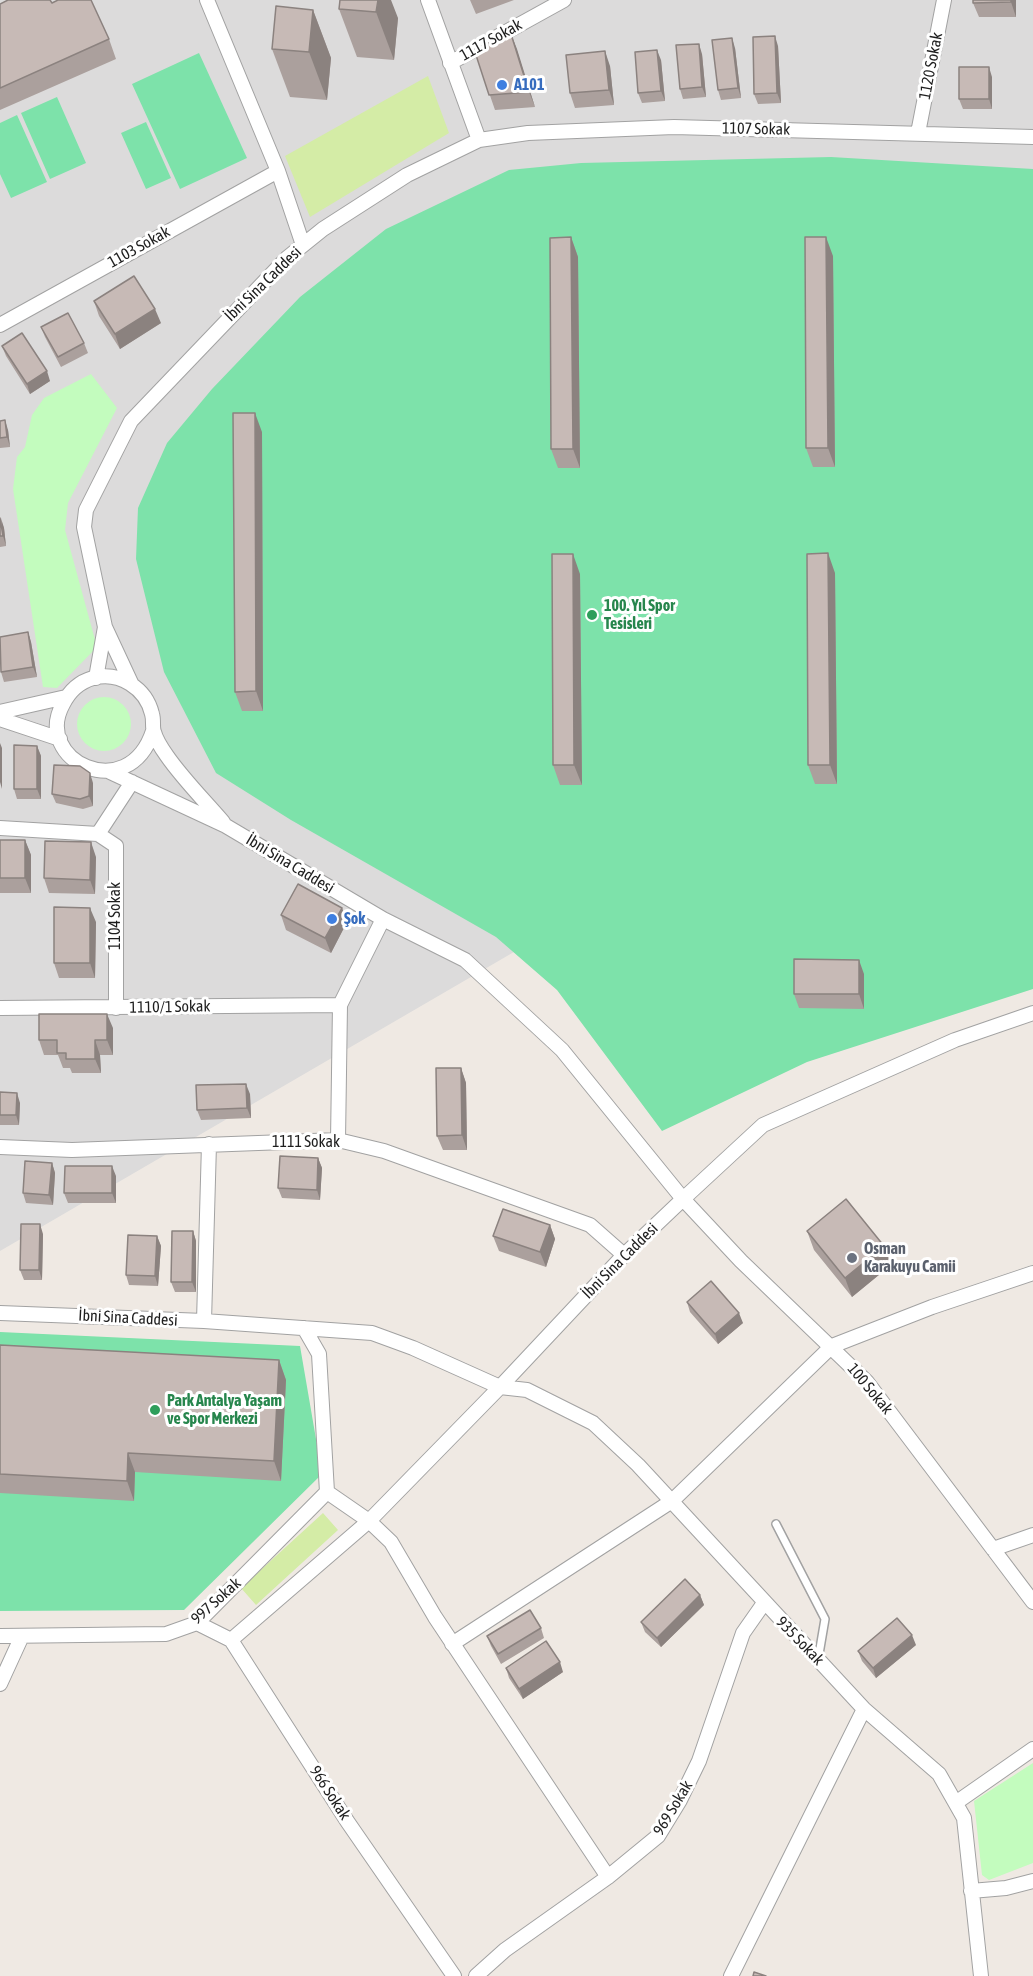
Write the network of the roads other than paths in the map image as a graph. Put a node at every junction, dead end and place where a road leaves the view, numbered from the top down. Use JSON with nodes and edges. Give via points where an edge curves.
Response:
{"nodes":[{"id":1,"x":207,"y":0,"type":"edge"},
{"id":2,"x":428,"y":0,"type":"edge"},
{"id":3,"x":564,"y":0,"type":"edge"},
{"id":4,"x":944,"y":0,"type":"edge"},
{"id":5,"x":450,"y":63,"type":"junction"},
{"id":6,"x":918,"y":133,"type":"junction"},
{"id":7,"x":1033,"y":137,"type":"edge"},
{"id":8,"x":479,"y":140,"type":"junction"},
{"id":9,"x":278,"y":171,"type":"junction"},
{"id":10,"x":303,"y":245,"type":"junction"},
{"id":11,"x":0,"y":325,"type":"edge"},
{"id":12,"x":105,"y":627,"type":"junction"},
{"id":13,"x":96,"y":678,"type":"junction"},
{"id":14,"x":132,"y":685,"type":"junction"},
{"id":15,"x":66,"y":697,"type":"junction"},
{"id":16,"x":0,"y":712,"type":"edge"},
{"id":17,"x":0,"y":719,"type":"edge"},
{"id":18,"x":153,"y":731,"type":"junction"},
{"id":19,"x":60,"y":739,"type":"junction"},
{"id":20,"x":110,"y":772,"type":"junction"},
{"id":21,"x":132,"y":782,"type":"junction"},
{"id":22,"x":226,"y":826,"type":"junction"},
{"id":23,"x":0,"y":828,"type":"edge"},
{"id":24,"x":98,"y":834,"type":"junction"},
{"id":25,"x":384,"y":919,"type":"junction"},
{"id":26,"x":340,"y":1005,"type":"junction"},
{"id":27,"x":0,"y":1008,"type":"edge"},
{"id":28,"x":116,"y":1008,"type":"junction"},
{"id":29,"x":1033,"y":1013,"type":"edge"},
{"id":30,"x":338,"y":1140,"type":"junction"},
{"id":31,"x":209,"y":1144,"type":"junction"},
{"id":32,"x":0,"y":1147,"type":"edge"},
{"id":33,"x":682,"y":1199,"type":"junction"},
{"id":34,"x":624,"y":1255,"type":"junction"},
{"id":35,"x":1033,"y":1273,"type":"edge"},
{"id":36,"x":0,"y":1312,"type":"edge"},
{"id":37,"x":204,"y":1322,"type":"junction"},
{"id":38,"x":304,"y":1328,"type":"junction"},
{"id":39,"x":832,"y":1346,"type":"junction"},
{"id":40,"x":500,"y":1387,"type":"junction"},
{"id":41,"x":327,"y":1492,"type":"junction"},
{"id":42,"x":672,"y":1501,"type":"junction"},
{"id":43,"x":369,"y":1521,"type":"junction"},
{"id":44,"x":776,"y":1524,"type":"dead end"},
{"id":45,"x":1033,"y":1535,"type":"edge"},
{"id":46,"x":993,"y":1548,"type":"junction"},
{"id":47,"x":1033,"y":1602,"type":"edge"},
{"id":48,"x":764,"y":1603,"type":"junction"},
{"id":49,"x":197,"y":1623,"type":"junction"},
{"id":50,"x":0,"y":1636,"type":"edge"},
{"id":51,"x":22,"y":1636,"type":"junction"},
{"id":52,"x":231,"y":1640,"type":"junction"},
{"id":53,"x":452,"y":1644,"type":"junction"},
{"id":54,"x":818,"y":1660,"type":"junction"},
{"id":55,"x":0,"y":1684,"type":"edge"},
{"id":56,"x":864,"y":1709,"type":"junction"},
{"id":57,"x":1033,"y":1749,"type":"edge"},
{"id":58,"x":957,"y":1802,"type":"junction"},
{"id":59,"x":608,"y":1877,"type":"junction"},
{"id":60,"x":1033,"y":1881,"type":"edge"},
{"id":61,"x":971,"y":1891,"type":"junction"},
{"id":62,"x":454,"y":1976,"type":"edge"},
{"id":63,"x":476,"y":1976,"type":"edge"},
{"id":64,"x":731,"y":1976,"type":"edge"},
{"id":65,"x":981,"y":1976,"type":"edge"}],
"edges":[{"from":1,"to":9,"type":"street"},
{"from":2,"to":5,"type":"street"},
{"from":3,"to":5,"type":"street","name":"1117 Sokak"},
{"from":4,"to":6,"type":"street","name":"1120 Sokak"},
{"from":5,"to":8,"type":"street"},
{"from":6,"to":7,"type":"street","name":"1107 Sokak"},
{"from":6,"to":8,"type":"street","name":"1107 Sokak","via":[[674,127],[528,133]]},
{"from":8,"to":10,"type":"street","name":"İbni Sina Caddesi","via":[[407,176]]},
{"from":9,"to":10,"type":"street"},
{"from":9,"to":11,"type":"street","name":"1103 Sokak"},
{"from":10,"to":12,"type":"street","name":"İbni Sina Caddesi","via":[[131,421],[86,510],[86,543]]},
{"from":12,"to":13,"type":"street","name":"İbni Sina Caddesi"},
{"from":12,"to":14,"type":"street","name":"İbni Sina Caddesi"},
{"from":13,"to":14,"type":"street","via":[[109,676]]},
{"from":13,"to":15,"type":"street","via":[[78,685]]},
{"from":14,"to":18,"type":"street","name":"İbni Sina Caddesi","via":[[147,701]]},
{"from":15,"to":16,"type":"street"},
{"from":15,"to":19,"type":"street","via":[[57,725]]},
{"from":17,"to":19,"type":"street"},
{"from":18,"to":20,"type":"street","via":[[139,759]]},
{"from":18,"to":22,"type":"street","name":"İbni Sina Caddesi","via":[[167,756]]},
{"from":19,"to":20,"type":"street","name":"İbni Sina Caddesi","via":[[80,765]]},
{"from":20,"to":21,"type":"street","name":"İbni Sina Caddesi"},
{"from":21,"to":22,"type":"street","name":"İbni Sina Caddesi"},
{"from":21,"to":24,"type":"street"},
{"from":22,"to":25,"type":"street","name":"İbni Sina Caddesi"},
{"from":23,"to":24,"type":"street"},
{"from":24,"to":28,"type":"street","name":"1104 Sokak","via":[[116,846]]},
{"from":25,"to":26,"type":"street"},
{"from":25,"to":33,"type":"street","name":"İbni Sina Caddesi","via":[[465,960],[562,1050]]},
{"from":26,"to":28,"type":"street","name":"1110/1 Sokak"},
{"from":26,"to":30,"type":"street"},
{"from":27,"to":28,"type":"street","name":"1110/1 Sokak"},
{"from":29,"to":33,"type":"street","via":[[955,1040],[763,1125]]},
{"from":30,"to":31,"type":"street","name":"1111 Sokak"},
{"from":30,"to":34,"type":"street","name":"1111 Sokak","via":[[384,1151],[590,1226]]},
{"from":31,"to":32,"type":"street","name":"1111 Sokak","via":[[72,1150]]},
{"from":31,"to":37,"type":"street"},
{"from":33,"to":34,"type":"street","name":"İbni Sina Caddesi"},
{"from":33,"to":39,"type":"street","name":"100 Sokak"},
{"from":34,"to":40,"type":"street","name":"İbni Sina Caddesi"},
{"from":35,"to":39,"type":"street"},
{"from":36,"to":37,"type":"street","name":"İbni Sina Caddesi"},
{"from":37,"to":38,"type":"street","name":"İbni Sina Caddesi"},
{"from":38,"to":40,"type":"street","name":"İbni Sina Caddesi","via":[[372,1333]]},
{"from":38,"to":41,"type":"street","via":[[319,1354]]},
{"from":39,"to":42,"type":"street"},
{"from":39,"to":46,"type":"street","name":"100 Sokak","via":[[867,1382]]},
{"from":40,"to":42,"type":"street","name":"935 Sokak","via":[[527,1390],[593,1423]]},
{"from":40,"to":43,"type":"street"},
{"from":41,"to":43,"type":"street"},
{"from":41,"to":49,"type":"street","name":"997 Sokak"},
{"from":42,"to":48,"type":"street","name":"935 Sokak"},
{"from":42,"to":53,"type":"street"},
{"from":43,"to":52,"type":"street"},
{"from":43,"to":53,"type":"street","via":[[390,1542]]},
{"from":44,"to":54,"type":"lane","via":[[825,1619]]},
{"from":45,"to":46,"type":"street"},
{"from":46,"to":47,"type":"street","name":"100 Sokak"},
{"from":48,"to":54,"type":"street","name":"935 Sokak"},
{"from":48,"to":59,"type":"street","name":"969 Sokak","via":[[742,1633],[699,1761],[680,1800],[658,1836]]},
{"from":49,"to":51,"type":"street","name":"997 Sokak","via":[[166,1634]]},
{"from":49,"to":52,"type":"street"},
{"from":50,"to":51,"type":"street","name":"997 Sokak"},
{"from":51,"to":55,"type":"street"},
{"from":52,"to":62,"type":"street","name":"966 Sokak","via":[[347,1821]]},
{"from":53,"to":59,"type":"street"},
{"from":54,"to":56,"type":"street","name":"935 Sokak"},
{"from":56,"to":58,"type":"street","name":"935 Sokak","via":[[939,1774]]},
{"from":56,"to":64,"type":"street"},
{"from":57,"to":58,"type":"street"},
{"from":58,"to":61,"type":"street","name":"935 Sokak","via":[[964,1818]]},
{"from":59,"to":63,"type":"street","name":"969 Sokak","via":[[505,1950]]},
{"from":60,"to":61,"type":"street"},
{"from":61,"to":65,"type":"street","name":"935 Sokak"}]}
